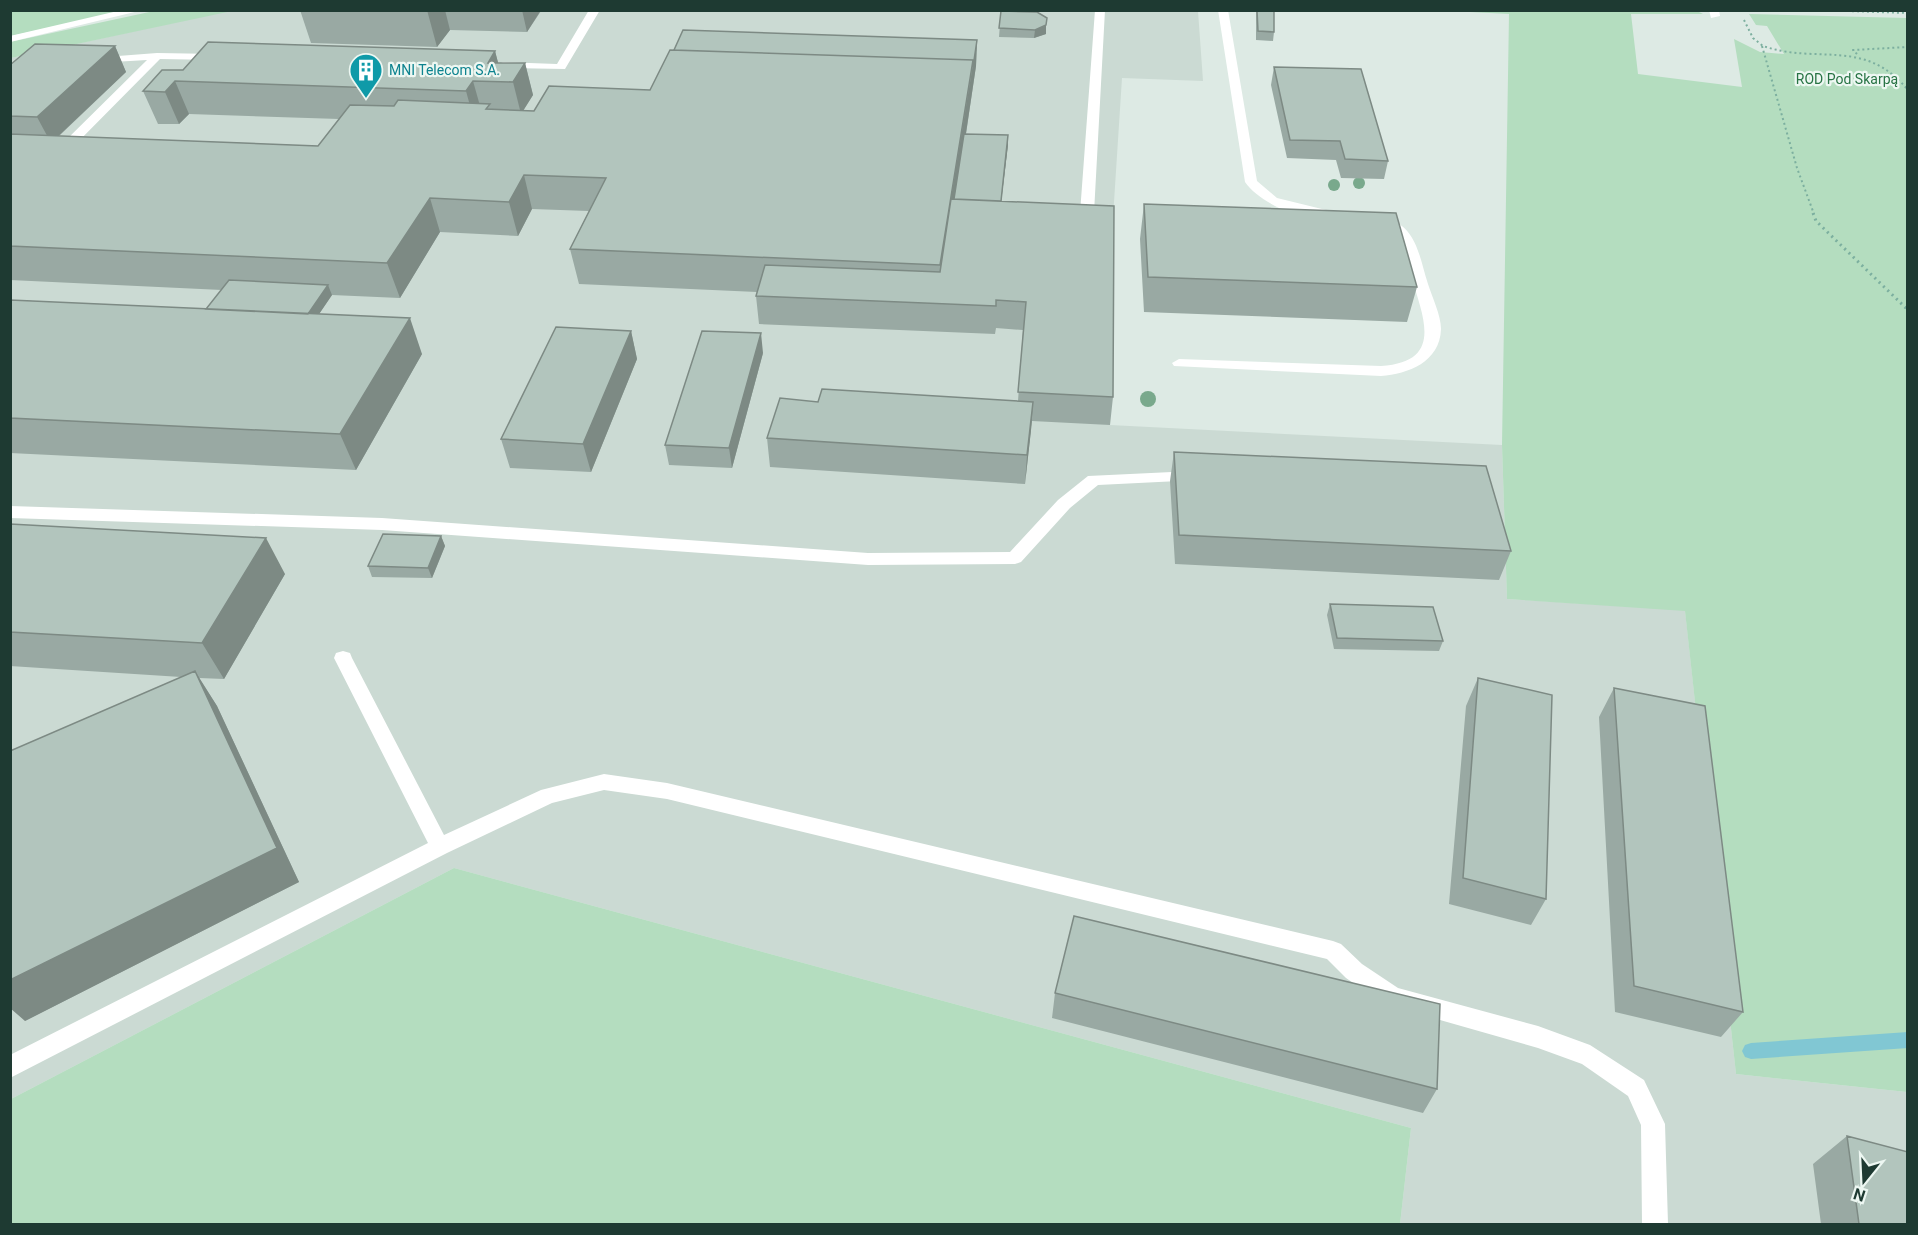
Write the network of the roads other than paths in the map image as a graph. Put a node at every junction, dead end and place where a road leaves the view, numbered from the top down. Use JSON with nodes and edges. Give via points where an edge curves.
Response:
{"nodes":[{"id":1,"x":138,"y":10,"type":"edge"},
{"id":2,"x":595,"y":10,"type":"edge"},
{"id":3,"x":1100,"y":10,"type":"edge"},
{"id":4,"x":1223,"y":10,"type":"edge"},
{"id":5,"x":10,"y":39,"type":"edge"},
{"id":6,"x":157,"y":56,"type":"junction"},
{"id":7,"x":228,"y":58,"type":"edge"},
{"id":8,"x":89,"y":61,"type":"edge"},
{"id":9,"x":490,"y":65,"type":"edge"},
{"id":10,"x":63,"y":150,"type":"edge"},
{"id":11,"x":1087,"y":213,"type":"edge"},
{"id":12,"x":1332,"y":214,"type":"edge"},
{"id":13,"x":1364,"y":216,"type":"edge"},
{"id":14,"x":1179,"y":363,"type":"dead end"},
{"id":15,"x":1210,"y":475,"type":"edge"},
{"id":16,"x":10,"y":512,"type":"edge"},
{"id":17,"x":344,"y":658,"type":"dead end"},
{"id":18,"x":440,"y":847,"type":"junction"},
{"id":19,"x":10,"y":1066,"type":"edge"},
{"id":20,"x":1655,"y":1224,"type":"edge"}],
"edges":[{"from":1,"to":5,"type":"lane"},
{"from":2,"to":9,"type":"lane","via":[[561,67]]},
{"from":3,"to":11,"type":"lane"},
{"from":4,"to":12,"type":"lane","via":[[1251,182],[1279,204]]},
{"from":6,"to":7,"type":"lane"},
{"from":6,"to":8,"type":"lane"},
{"from":6,"to":10,"type":"lane"},
{"from":13,"to":14,"type":"lane","via":[[1394,224],[1407,238],[1434,328],[1418,361],[1400,370],[1381,371]]},
{"from":15,"to":16,"type":"lane","via":[[1094,480],[1064,504],[1015,558],[868,559],[382,524]]},
{"from":17,"to":18,"type":"lane"},
{"from":18,"to":19,"type":"lane"},
{"from":18,"to":20,"type":"lane","via":[[548,796],[604,782],[667,791],[1334,951],[1354,971],[1392,997],[1538,1037],[1590,1056],[1636,1088],[1653,1124]]}]}
